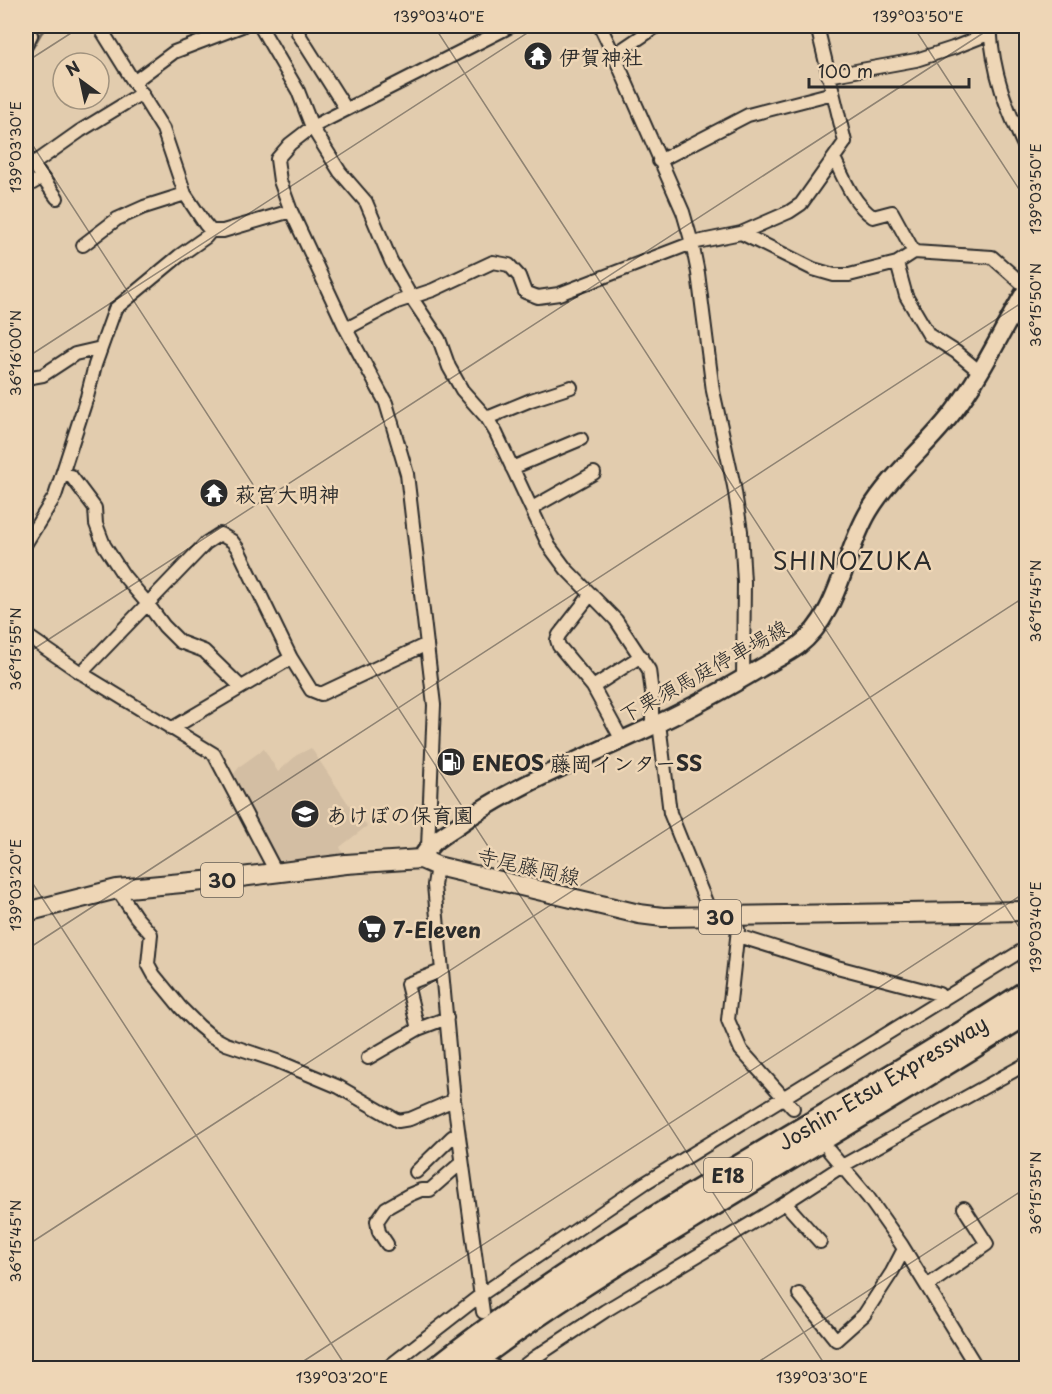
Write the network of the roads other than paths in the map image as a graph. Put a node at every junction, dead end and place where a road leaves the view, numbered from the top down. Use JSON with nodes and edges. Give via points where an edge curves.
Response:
{"nodes":[{"id":1,"x":99,"y":26,"type":"edge"},
{"id":2,"x":242,"y":26,"type":"edge"},
{"id":3,"x":260,"y":26,"type":"edge"},
{"id":4,"x":511,"y":26,"type":"edge"},
{"id":5,"x":600,"y":26,"type":"edge"},
{"id":6,"x":657,"y":26,"type":"edge"},
{"id":7,"x":817,"y":26,"type":"edge"},
{"id":8,"x":990,"y":29,"type":"edge"},
{"id":9,"x":26,"y":30,"type":"edge"},
{"id":10,"x":298,"y":33,"type":"dead end"},
{"id":11,"x":26,"y":45,"type":"edge"},
{"id":12,"x":614,"y":55,"type":"junction"},
{"id":13,"x":828,"y":76,"type":"junction"},
{"id":14,"x":135,"y":81,"type":"junction"},
{"id":15,"x":142,"y":93,"type":"junction"},
{"id":16,"x":833,"y":93,"type":"junction"},
{"id":17,"x":346,"y":109,"type":"junction"},
{"id":18,"x":312,"y":127,"type":"junction"},
{"id":19,"x":1026,"y":150,"type":"edge"},
{"id":20,"x":834,"y":158,"type":"junction"},
{"id":21,"x":29,"y":160,"type":"edge"},
{"id":22,"x":659,"y":161,"type":"junction"},
{"id":23,"x":41,"y":178,"type":"junction"},
{"id":24,"x":26,"y":187,"type":"edge"},
{"id":25,"x":185,"y":194,"type":"junction"},
{"id":26,"x":57,"y":198,"type":"dead end"},
{"id":27,"x":291,"y":211,"type":"junction"},
{"id":28,"x":212,"y":231,"type":"junction"},
{"id":29,"x":741,"y":233,"type":"junction"},
{"id":30,"x":692,"y":243,"type":"junction"},
{"id":31,"x":83,"y":244,"type":"dead end"},
{"id":32,"x":914,"y":252,"type":"junction"},
{"id":33,"x":897,"y":263,"type":"junction"},
{"id":34,"x":1026,"y":288,"type":"edge"},
{"id":35,"x":411,"y":297,"type":"junction"},
{"id":36,"x":345,"y":329,"type":"junction"},
{"id":37,"x":100,"y":348,"type":"junction"},
{"id":38,"x":980,"y":372,"type":"junction"},
{"id":39,"x":26,"y":378,"type":"edge"},
{"id":40,"x":571,"y":387,"type":"dead end"},
{"id":41,"x":487,"y":418,"type":"junction"},
{"id":42,"x":581,"y":439,"type":"dead end"},
{"id":43,"x":512,"y":468,"type":"junction"},
{"id":44,"x":594,"y":473,"type":"dead end"},
{"id":45,"x":62,"y":476,"type":"junction"},
{"id":46,"x":532,"y":508,"type":"junction"},
{"id":47,"x":26,"y":543,"type":"edge"},
{"id":48,"x":591,"y":594,"type":"junction"},
{"id":49,"x":147,"y":603,"type":"junction"},
{"id":50,"x":26,"y":635,"type":"edge"},
{"id":51,"x":427,"y":644,"type":"junction"},
{"id":52,"x":641,"y":656,"type":"junction"},
{"id":53,"x":291,"y":658,"type":"junction"},
{"id":54,"x":81,"y":673,"type":"junction"},
{"id":55,"x":743,"y":678,"type":"junction"},
{"id":56,"x":241,"y":687,"type":"junction"},
{"id":57,"x":593,"y":687,"type":"junction"},
{"id":58,"x":656,"y":725,"type":"junction"},
{"id":59,"x":171,"y":729,"type":"junction"},
{"id":60,"x":622,"y":740,"type":"junction"},
{"id":61,"x":428,"y":857,"type":"junction"},
{"id":62,"x":276,"y":872,"type":"junction"},
{"id":63,"x":117,"y":889,"type":"junction"},
{"id":64,"x":1026,"y":911,"type":"edge"},
{"id":65,"x":26,"y":912,"type":"edge"},
{"id":66,"x":712,"y":917,"type":"junction"},
{"id":67,"x":740,"y":917,"type":"junction"},
{"id":68,"x":738,"y":936,"type":"junction"},
{"id":69,"x":1026,"y":948,"type":"edge"},
{"id":70,"x":441,"y":971,"type":"junction"},
{"id":71,"x":1026,"y":992,"type":"edge"},
{"id":72,"x":943,"y":1000,"type":"junction"},
{"id":73,"x":1026,"y":1014,"type":"edge"},
{"id":74,"x":447,"y":1018,"type":"junction"},
{"id":75,"x":418,"y":1029,"type":"junction"},
{"id":76,"x":368,"y":1058,"type":"dead end"},
{"id":77,"x":1026,"y":1064,"type":"edge"},
{"id":78,"x":784,"y":1098,"type":"junction"},
{"id":79,"x":454,"y":1100,"type":"junction"},
{"id":80,"x":794,"y":1108,"type":"dead end"},
{"id":81,"x":459,"y":1141,"type":"junction"},
{"id":82,"x":829,"y":1151,"type":"dead end"},
{"id":83,"x":462,"y":1162,"type":"junction"},
{"id":84,"x":842,"y":1166,"type":"junction"},
{"id":85,"x":416,"y":1172,"type":"dead end"},
{"id":86,"x":785,"y":1203,"type":"junction"},
{"id":87,"x":964,"y":1208,"type":"dead end"},
{"id":88,"x":820,"y":1242,"type":"dead end"},
{"id":89,"x":387,"y":1244,"type":"dead end"},
{"id":90,"x":904,"y":1249,"type":"junction"},
{"id":91,"x":927,"y":1286,"type":"junction"},
{"id":92,"x":482,"y":1294,"type":"junction"},
{"id":93,"x":799,"y":1294,"type":"dead end"},
{"id":94,"x":483,"y":1312,"type":"dead end"},
{"id":95,"x":387,"y":1368,"type":"edge"},
{"id":96,"x":436,"y":1368,"type":"edge"},
{"id":97,"x":466,"y":1368,"type":"edge"},
{"id":98,"x":521,"y":1368,"type":"edge"},
{"id":99,"x":978,"y":1368,"type":"edge"}],
"edges":[{"from":1,"to":14,"type":"street"},
{"from":2,"to":14,"type":"street","via":[[174,52]]},
{"from":3,"to":18,"type":"street","via":[[298,92]]},
{"from":4,"to":17,"type":"street"},
{"from":5,"to":12,"type":"street"},
{"from":6,"to":12,"type":"street"},
{"from":7,"to":13,"type":"street"},
{"from":8,"to":13,"type":"street","via":[[953,48],[916,60]]},
{"from":8,"to":19,"type":"street","via":[[991,52],[1005,105]]},
{"from":9,"to":11,"type":"street","via":[[31,35]]},
{"from":10,"to":17,"type":"street"},
{"from":12,"to":22,"type":"street"},
{"from":13,"to":16,"type":"street"},
{"from":14,"to":15,"type":"street"},
{"from":15,"to":21,"type":"street"},
{"from":15,"to":25,"type":"street","via":[[163,129]]},
{"from":16,"to":20,"type":"street","via":[[845,142]]},
{"from":16,"to":22,"type":"street","via":[[748,115]]},
{"from":17,"to":18,"type":"street"},
{"from":18,"to":27,"type":"street","via":[[277,159]]},
{"from":18,"to":35,"type":"street","via":[[340,172],[366,202]]},
{"from":20,"to":29,"type":"street","via":[[801,204]]},
{"from":20,"to":32,"type":"street","via":[[865,211],[873,217],[892,212]]},
{"from":21,"to":23,"type":"street"},
{"from":22,"to":30,"type":"street"},
{"from":23,"to":24,"type":"street"},
{"from":23,"to":26,"type":"street"},
{"from":25,"to":28,"type":"street"},
{"from":25,"to":31,"type":"street","via":[[117,219]]},
{"from":27,"to":28,"type":"street"},
{"from":27,"to":36,"type":"street"},
{"from":28,"to":37,"type":"street","via":[[115,309]]},
{"from":29,"to":30,"type":"street"},
{"from":29,"to":33,"type":"street","via":[[813,269],[834,275]]},
{"from":30,"to":35,"type":"street","via":[[559,294],[538,297],[525,292],[509,265],[493,262]]},
{"from":30,"to":55,"type":"street","via":[[713,391],[741,531]]},
{"from":32,"to":33,"type":"street"},
{"from":32,"to":34,"type":"street","via":[[992,257]]},
{"from":33,"to":38,"type":"street","via":[[906,296],[929,335]]},
{"from":34,"to":38,"type":"main road","name":"下栗須馬庭停車場線"},
{"from":35,"to":36,"type":"street"},
{"from":35,"to":41,"type":"street","via":[[439,339],[462,390]]},
{"from":36,"to":51,"type":"street","via":[[386,404],[407,474]]},
{"from":37,"to":39,"type":"street","via":[[75,354],[43,375]]},
{"from":37,"to":45,"type":"street"},
{"from":38,"to":55,"type":"main road","name":"下栗須馬庭停車場線","via":[[953,412],[880,493],[818,626],[797,646]]},
{"from":40,"to":41,"type":"street"},
{"from":41,"to":43,"type":"street"},
{"from":42,"to":43,"type":"street"},
{"from":43,"to":46,"type":"street"},
{"from":44,"to":46,"type":"street"},
{"from":45,"to":47,"type":"street","via":[[55,496]]},
{"from":45,"to":49,"type":"street","via":[[70,476],[95,508],[104,545]]},
{"from":46,"to":48,"type":"street","via":[[549,546]]},
{"from":48,"to":52,"type":"street","via":[[616,620]]},
{"from":48,"to":57,"type":"street","via":[[557,640]]},
{"from":49,"to":53,"type":"street","via":[[206,543],[220,534],[238,549]]},
{"from":49,"to":54,"type":"street"},
{"from":49,"to":56,"type":"street","via":[[180,642],[204,651]]},
{"from":50,"to":54,"type":"street"},
{"from":51,"to":53,"type":"street","via":[[321,694],[311,690]]},
{"from":51,"to":61,"type":"street","via":[[434,705]]},
{"from":52,"to":57,"type":"street"},
{"from":52,"to":58,"type":"street","via":[[649,670]]},
{"from":53,"to":56,"type":"street"},
{"from":54,"to":59,"type":"street"},
{"from":55,"to":58,"type":"main road","name":"下栗須馬庭停車場線"},
{"from":56,"to":59,"type":"street"},
{"from":57,"to":60,"type":"street"},
{"from":58,"to":60,"type":"main road","name":"下栗須馬庭停車場線"},
{"from":58,"to":66,"type":"street","via":[[670,813]]},
{"from":59,"to":62,"type":"street","via":[[214,754]]},
{"from":60,"to":61,"type":"main road","name":"下栗須馬庭停車場線","via":[[509,792],[473,814]]},
{"from":61,"to":62,"type":"main road","name":"寺尾藤岡線","number":"30"},
{"from":61,"to":66,"type":"main road","name":"寺尾藤岡線","number":"30","via":[[639,914]]},
{"from":61,"to":70,"type":"street"},
{"from":62,"to":63,"type":"main road","name":"寺尾藤岡線","number":"30"},
{"from":63,"to":65,"type":"main road","name":"寺尾藤岡線","number":"30"},
{"from":63,"to":79,"type":"street","via":[[151,934],[148,964],[154,975],[181,1008],[212,1036],[339,1087],[398,1121]]},
{"from":64,"to":67,"type":"main road","name":"寺尾藤岡線","number":"30"},
{"from":66,"to":67,"type":"main road","name":"寺尾藤岡線","number":"30"},
{"from":67,"to":68,"type":"street"},
{"from":68,"to":72,"type":"street","via":[[939,994]]},
{"from":68,"to":78,"type":"street","via":[[728,1020],[741,1050]]},
{"from":69,"to":72,"type":"street"},
{"from":70,"to":74,"type":"street"},
{"from":70,"to":75,"type":"street","via":[[407,984]]},
{"from":71,"to":96,"type":"highway","name":"Joshin-Etsu Expressway","number":"E18","via":[[608,1248]]},
{"from":72,"to":78,"type":"street"},
{"from":73,"to":97,"type":"highway","name":"Joshin-Etsu Expressway","number":"E18","via":[[624,1260]]},
{"from":74,"to":75,"type":"street"},
{"from":74,"to":79,"type":"street"},
{"from":75,"to":76,"type":"street"},
{"from":77,"to":84,"type":"street"},
{"from":78,"to":80,"type":"street"},
{"from":78,"to":92,"type":"street","via":[[645,1183]]},
{"from":79,"to":81,"type":"street"},
{"from":81,"to":83,"type":"street"},
{"from":81,"to":85,"type":"street","via":[[452,1137]]},
{"from":82,"to":84,"type":"street"},
{"from":83,"to":89,"type":"street","via":[[430,1190],[409,1195],[386,1208],[377,1221]]},
{"from":83,"to":92,"type":"street"},
{"from":84,"to":86,"type":"street"},
{"from":84,"to":90,"type":"street"},
{"from":86,"to":88,"type":"street"},
{"from":86,"to":98,"type":"street","via":[[605,1311]]},
{"from":87,"to":91,"type":"street","via":[[987,1244]]},
{"from":90,"to":91,"type":"street"},
{"from":90,"to":93,"type":"street","via":[[864,1315],[836,1340]]},
{"from":91,"to":99,"type":"street"},
{"from":92,"to":94,"type":"street"},
{"from":92,"to":95,"type":"street"}]}
